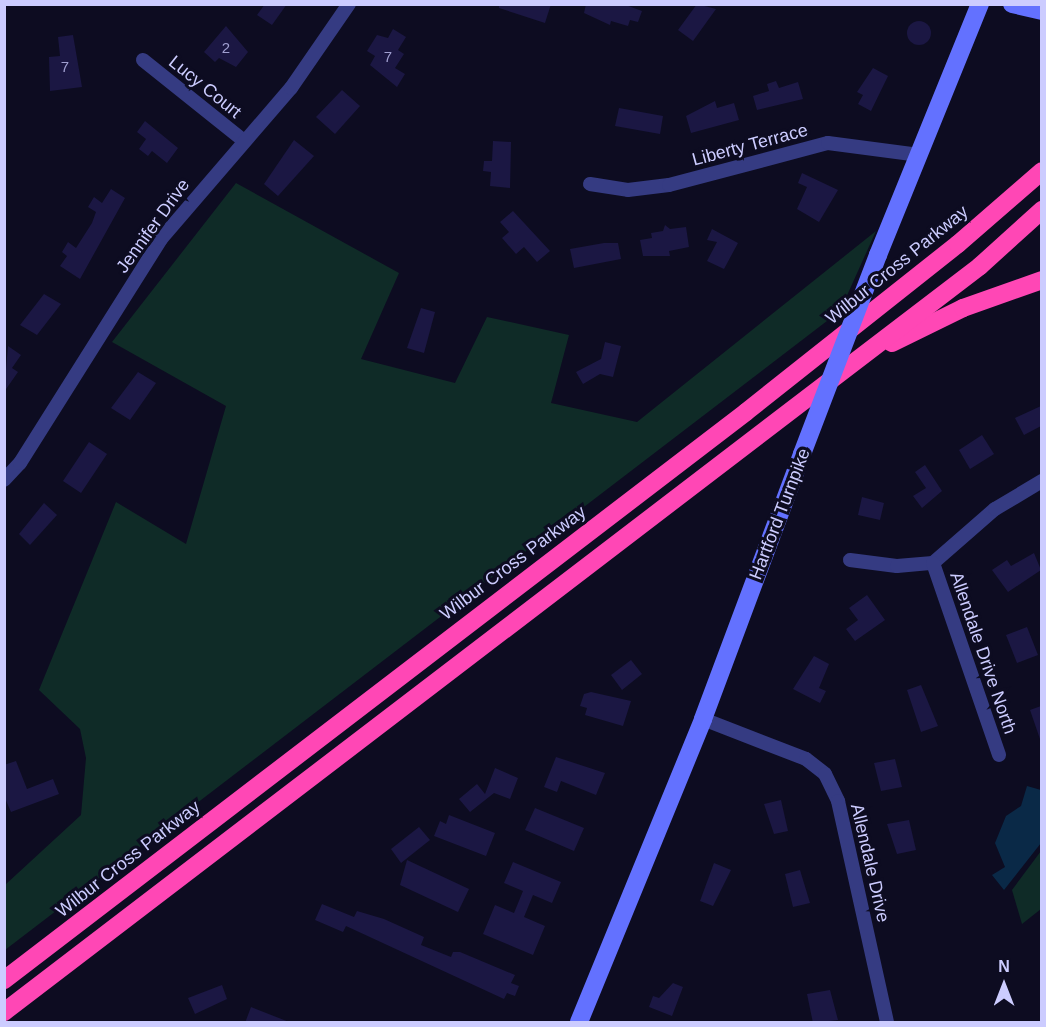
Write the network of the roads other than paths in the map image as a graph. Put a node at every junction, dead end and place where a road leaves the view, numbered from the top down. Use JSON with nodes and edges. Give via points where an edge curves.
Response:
{"nodes":[{"id":1,"x":349,"y":4,"type":"edge"},
{"id":2,"x":980,"y":4,"type":"edge"},
{"id":3,"x":1012,"y":4,"type":"edge"},
{"id":4,"x":1041,"y":11,"type":"edge"},
{"id":5,"x":143,"y":60,"type":"dead end"},
{"id":6,"x":244,"y":141,"type":"junction"},
{"id":7,"x":919,"y":155,"type":"junction"},
{"id":8,"x":1041,"y":171,"type":"edge"},
{"id":9,"x":590,"y":184,"type":"dead end"},
{"id":10,"x":1041,"y":210,"type":"edge"},
{"id":11,"x":1041,"y":280,"type":"edge"},
{"id":12,"x":853,"y":363,"type":"junction"},
{"id":13,"x":4,"y":480,"type":"edge"},
{"id":14,"x":1041,"y":481,"type":"edge"},
{"id":15,"x":850,"y":560,"type":"dead end"},
{"id":16,"x":933,"y":563,"type":"junction"},
{"id":17,"x":704,"y":718,"type":"junction"},
{"id":18,"x":999,"y":755,"type":"dead end"},
{"id":19,"x":4,"y":980,"type":"edge"},
{"id":20,"x":4,"y":1012,"type":"edge"},
{"id":21,"x":579,"y":1023,"type":"edge"},
{"id":22,"x":887,"y":1023,"type":"edge"}],
"edges":[{"from":1,"to":6,"type":"street","name":"Jennifer Drive","via":[[291,87]]},
{"from":2,"to":7,"type":"main road","name":"Hartford Turnpike"},
{"from":3,"to":4,"type":"main road"},
{"from":5,"to":6,"type":"street","name":"Lucy Court"},
{"from":6,"to":13,"type":"street","name":"Jennifer Drive","via":[[161,239],[27,454]]},
{"from":7,"to":9,"type":"street","name":"Liberty Terrace","via":[[828,143],[669,185],[628,190]]},
{"from":7,"to":17,"type":"main road","name":"Hartford Turnpike","bridge":true},
{"from":8,"to":19,"type":"highway","name":"Wilbur Cross Parkway","via":[[958,244],[746,411]]},
{"from":10,"to":12,"type":"highway","via":[[980,266]]},
{"from":11,"to":12,"type":"highway","via":[[963,308]]},
{"from":12,"to":20,"type":"highway"},
{"from":14,"to":16,"type":"street","via":[[994,509]]},
{"from":15,"to":16,"type":"street","via":[[897,566]]},
{"from":16,"to":18,"type":"street","name":"Allendale Drive North"},
{"from":17,"to":21,"type":"main road","name":"Hartford Turnpike"},
{"from":17,"to":22,"type":"street","name":"Allendale Drive","via":[[806,759],[825,774],[838,801]]}]}
